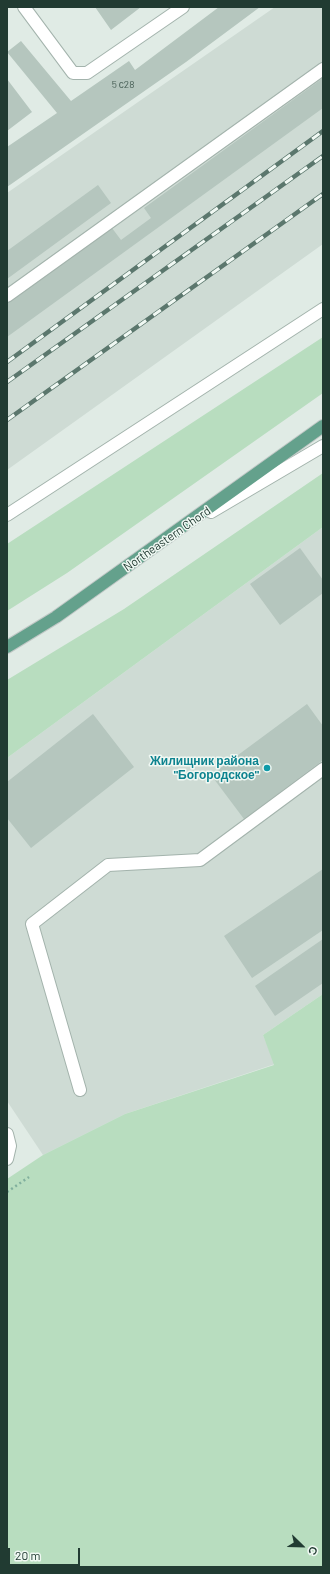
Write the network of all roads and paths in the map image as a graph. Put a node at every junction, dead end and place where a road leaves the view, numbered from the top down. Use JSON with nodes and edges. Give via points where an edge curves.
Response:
{"nodes":[{"id":1,"x":24,"y":7,"type":"edge"},
{"id":2,"x":183,"y":7,"type":"edge"},
{"id":3,"x":323,"y":69,"type":"edge"},
{"id":4,"x":7,"y":296,"type":"edge"},
{"id":5,"x":323,"y":309,"type":"edge"},
{"id":6,"x":323,"y":426,"type":"edge"},
{"id":7,"x":323,"y":446,"type":"edge"},
{"id":8,"x":7,"y":515,"type":"edge"},
{"id":9,"x":180,"y":529,"type":"junction"},
{"id":10,"x":7,"y":647,"type":"edge"},
{"id":11,"x":323,"y":769,"type":"edge"},
{"id":12,"x":80,"y":1090,"type":"dead end"},
{"id":13,"x":7,"y":1134,"type":"edge"},
{"id":14,"x":7,"y":1159,"type":"edge"},
{"id":15,"x":29,"y":1177,"type":"dead end"},
{"id":16,"x":7,"y":1192,"type":"edge"}],
"edges":[{"from":1,"to":2,"type":"street","via":[[73,73],[87,73]]},
{"from":3,"to":4,"type":"street"},
{"from":5,"to":8,"type":"street"},
{"from":6,"to":9,"type":"main road","name":"Northeastern Chord"},
{"from":7,"to":9,"type":"street"},
{"from":9,"to":10,"type":"main road","name":"Northeastern Chord","via":[[56,617]]},
{"from":11,"to":12,"type":"street","via":[[200,860],[108,865],[32,924]]},
{"from":13,"to":14,"type":"street","via":[[10,1146]]},
{"from":15,"to":16,"type":"path"}]}
